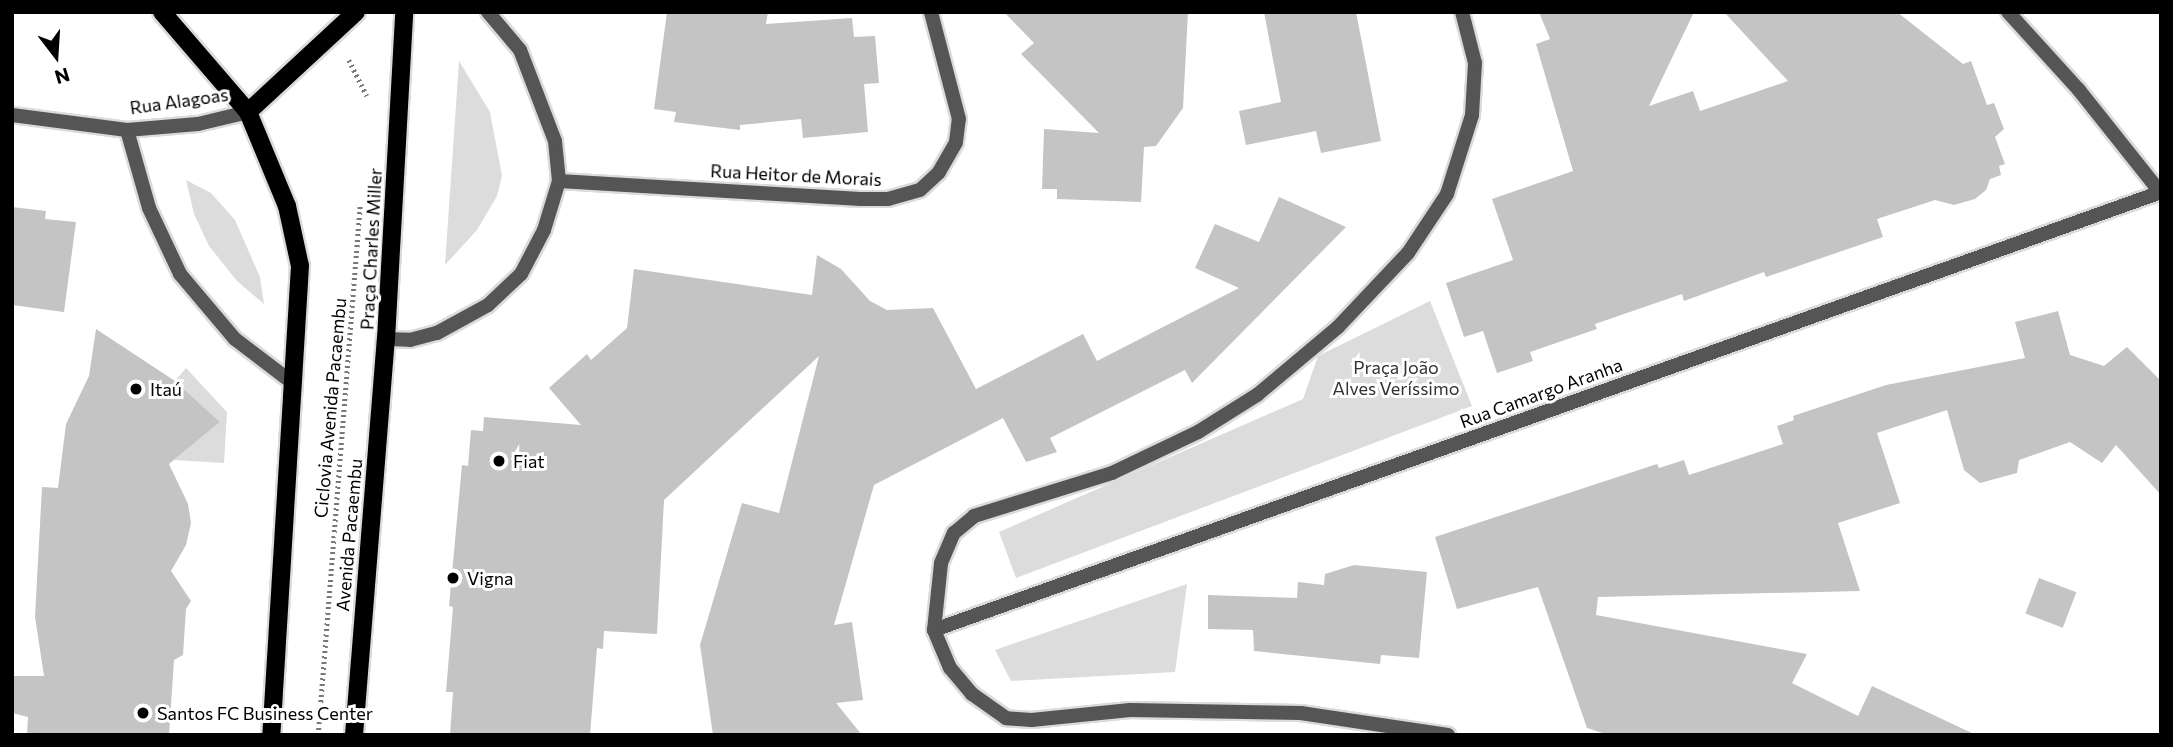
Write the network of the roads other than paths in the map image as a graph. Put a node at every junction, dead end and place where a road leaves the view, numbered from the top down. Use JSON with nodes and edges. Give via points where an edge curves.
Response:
{"nodes":[{"id":1,"x":162,"y":12,"type":"edge"},
{"id":2,"x":356,"y":12,"type":"edge"},
{"id":3,"x":404,"y":12,"type":"edge"},
{"id":4,"x":488,"y":12,"type":"edge"},
{"id":5,"x":931,"y":12,"type":"edge"},
{"id":6,"x":1462,"y":12,"type":"edge"},
{"id":7,"x":2008,"y":12,"type":"edge"},
{"id":8,"x":248,"y":112,"type":"junction"},
{"id":9,"x":12,"y":115,"type":"edge"},
{"id":10,"x":127,"y":130,"type":"junction"},
{"id":11,"x":559,"y":181,"type":"junction"},
{"id":12,"x":2161,"y":193,"type":"edge"},
{"id":13,"x":386,"y":340,"type":"junction"},
{"id":14,"x":294,"y":384,"type":"junction"},
{"id":15,"x":934,"y":630,"type":"junction"},
{"id":16,"x":271,"y":735,"type":"edge"},
{"id":17,"x":354,"y":735,"type":"edge"},
{"id":18,"x":1448,"y":735,"type":"edge"}],
"edges":[{"from":1,"to":8,"type":"main road"},
{"from":2,"to":8,"type":"main road","name":"Rua Alagoas"},
{"from":3,"to":13,"type":"main road","name":"Praça Charles Miller"},
{"from":4,"to":11,"type":"street","name":"Praça Charles Miller","via":[[509,32],[530,72],[555,141]]},
{"from":5,"to":11,"type":"street","name":"Rua Heitor de Morais","via":[[959,119],[956,142],[920,190],[888,199],[860,199]]},
{"from":6,"to":15,"type":"street","via":[[1475,63],[1472,115],[1447,194],[1408,253],[1338,327],[1257,394],[1198,432],[1112,473],[974,516],[954,533],[941,563]]},
{"from":7,"to":12,"type":"street","via":[[2079,90]]},
{"from":8,"to":10,"type":"street","name":"Rua Alagoas","via":[[198,124]]},
{"from":8,"to":14,"type":"main road","via":[[287,206],[300,266]]},
{"from":9,"to":10,"type":"street","name":"Rua Alagoas"},
{"from":10,"to":14,"type":"street","via":[[149,208],[180,274],[235,339]]},
{"from":11,"to":13,"type":"street","name":"Praça Charles Miller","via":[[544,230],[521,274],[488,305],[437,332],[410,340]]},
{"from":12,"to":15,"type":"street","name":"Rua Camargo Aranha"},
{"from":13,"to":17,"type":"main road","name":"Avenida Pacaembu"},
{"from":14,"to":16,"type":"main road"},
{"from":15,"to":18,"type":"street","via":[[950,668],[972,694],[1006,718],[1032,720],[1129,710],[1301,713]]}]}
